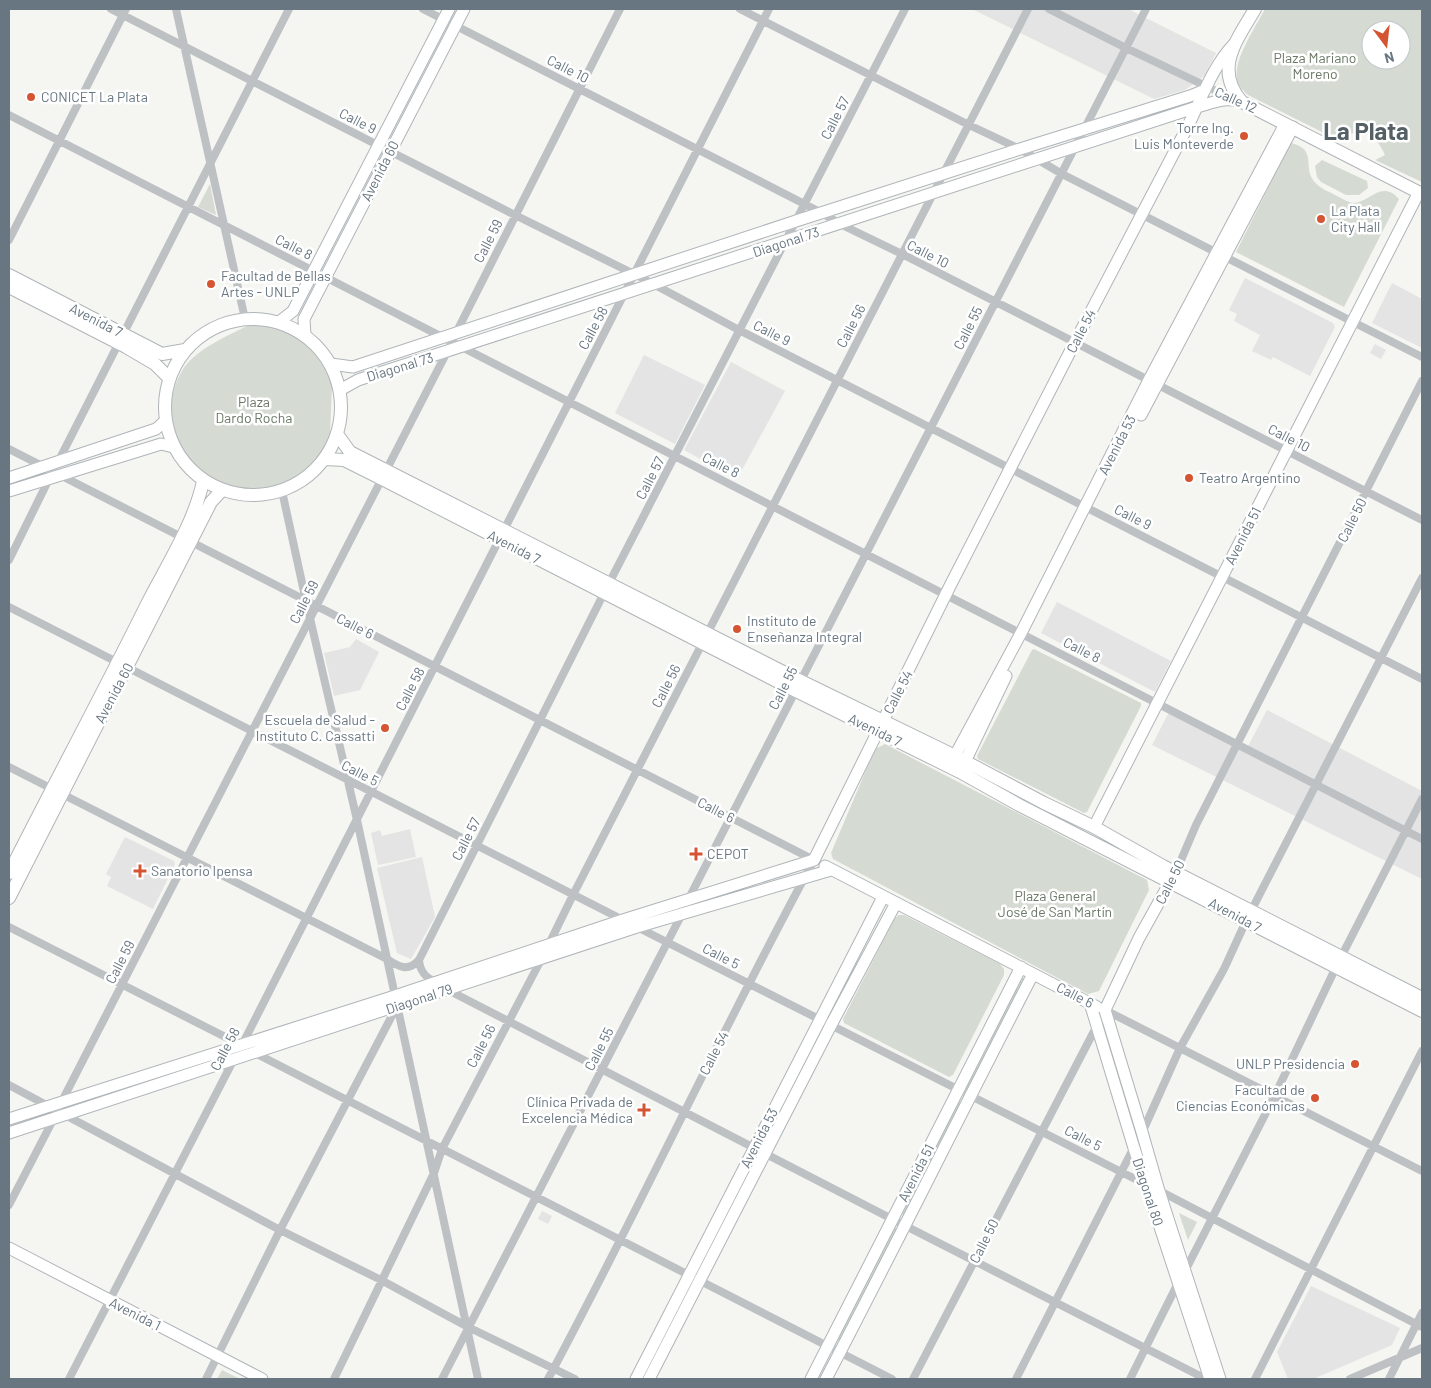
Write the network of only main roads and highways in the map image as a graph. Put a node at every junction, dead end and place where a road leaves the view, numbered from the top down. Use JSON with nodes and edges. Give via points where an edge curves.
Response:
{"nodes":[{"id":1,"x":464,"y":9,"type":"edge"},
{"id":2,"x":1254,"y":9,"type":"edge"},
{"id":3,"x":446,"y":14,"type":"edge"},
{"id":4,"x":1236,"y":41,"type":"junction"},
{"id":5,"x":1206,"y":89,"type":"junction"},
{"id":6,"x":1237,"y":100,"type":"junction"},
{"id":7,"x":1197,"y":107,"type":"junction"},
{"id":8,"x":1289,"y":126,"type":"junction"},
{"id":9,"x":1420,"y":193,"type":"edge"},
{"id":10,"x":9,"y":275,"type":"edge"},
{"id":11,"x":9,"y":287,"type":"edge"},
{"id":12,"x":278,"y":322,"type":"junction"},
{"id":13,"x":305,"y":335,"type":"junction"},
{"id":14,"x":121,"y":339,"type":"junction"},
{"id":15,"x":452,"y":342,"type":"junction"},
{"id":16,"x":184,"y":350,"type":"junction"},
{"id":17,"x":330,"y":364,"type":"junction"},
{"id":18,"x":353,"y":367,"type":"junction"},
{"id":19,"x":169,"y":378,"type":"junction"},
{"id":20,"x":358,"y":380,"type":"junction"},
{"id":21,"x":340,"y":390,"type":"junction"},
{"id":22,"x":160,"y":425,"type":"junction"},
{"id":23,"x":337,"y":434,"type":"junction"},
{"id":24,"x":167,"y":446,"type":"junction"},
{"id":25,"x":325,"y":459,"type":"junction"},
{"id":26,"x":53,"y":470,"type":"junction"},
{"id":27,"x":384,"y":474,"type":"junction"},
{"id":28,"x":9,"y":478,"type":"edge"},
{"id":29,"x":203,"y":481,"type":"junction"},
{"id":30,"x":222,"y":490,"type":"junction"},
{"id":31,"x":9,"y":491,"type":"edge"},
{"id":32,"x":205,"y":500,"type":"junction"},
{"id":33,"x":881,"y":726,"type":"junction"},
{"id":34,"x":957,"y":764,"type":"junction"},
{"id":35,"x":57,"y":791,"type":"junction"},
{"id":36,"x":1094,"y":828,"type":"junction"},
{"id":37,"x":814,"y":860,"type":"junction"},
{"id":38,"x":831,"y":870,"type":"junction"},
{"id":39,"x":9,"y":873,"type":"edge"},
{"id":40,"x":1173,"y":877,"type":"junction"},
{"id":41,"x":883,"y":897,"type":"junction"},
{"id":42,"x":9,"y":898,"type":"edge"},
{"id":43,"x":896,"y":903,"type":"junction"},
{"id":44,"x":1339,"y":962,"type":"junction"},
{"id":45,"x":1021,"y":967,"type":"junction"},
{"id":46,"x":1033,"y":974,"type":"junction"},
{"id":47,"x":1422,"y":998,"type":"edge"},
{"id":48,"x":396,"y":1001,"type":"junction"},
{"id":49,"x":1090,"y":1003,"type":"junction"},
{"id":50,"x":1104,"y":1010,"type":"junction"},
{"id":51,"x":1422,"y":1012,"type":"edge"},
{"id":52,"x":57,"y":1110,"type":"junction"},
{"id":53,"x":9,"y":1119,"type":"edge"},
{"id":54,"x":9,"y":1133,"type":"edge"},
{"id":55,"x":9,"y":1248,"type":"edge"},
{"id":56,"x":262,"y":1379,"type":"edge"},
{"id":57,"x":636,"y":1379,"type":"edge"},
{"id":58,"x":650,"y":1379,"type":"edge"},
{"id":59,"x":811,"y":1379,"type":"edge"},
{"id":60,"x":826,"y":1379,"type":"edge"},
{"id":61,"x":1208,"y":1379,"type":"edge"},
{"id":62,"x":1220,"y":1379,"type":"edge"}],
"edges":[{"from":1,"to":13,"type":"main road","name":"Avenida 60","via":[[304,319]]},
{"from":2,"to":4,"type":"main road","name":"Calle 54"},
{"from":3,"to":12,"type":"main road","name":"Avenida 60","via":[[293,311]]},
{"from":4,"to":5,"type":"main road","name":"Calle 54","via":[[1223,57]]},
{"from":4,"to":6,"type":"main road","via":[[1228,64],[1228,75]]},
{"from":5,"to":7,"type":"main road","name":"Calle 54"},
{"from":5,"to":15,"type":"main road","name":"Diagonal 73","via":[[634,275]]},
{"from":6,"to":7,"type":"main road","name":"Diagonal 73","via":[[1221,100]]},
{"from":6,"to":8,"type":"main road","name":"Calle 12"},
{"from":7,"to":15,"type":"main road","name":"Diagonal 73","via":[[654,285]]},
{"from":7,"to":33,"type":"main road","name":"Calle 54"},
{"from":8,"to":9,"type":"main road","name":"Calle 12"},
{"from":8,"to":34,"type":"main road","name":"Avenida 53"},
{"from":9,"to":36,"type":"main road","name":"Avenida 51"},
{"from":10,"to":14,"type":"main road","name":"Avenida 7"},
{"from":11,"to":14,"type":"main road","name":"Avenida 7"},
{"from":12,"to":13,"type":"main road"},
{"from":12,"to":16,"type":"main road","via":[[245,319],[225,323],[196,338]]},
{"from":13,"to":17,"type":"main road"},
{"from":14,"to":16,"type":"main road","name":"Avenida 7","via":[[162,354]]},
{"from":14,"to":19,"type":"main road","name":"Avenida 7"},
{"from":15,"to":18,"type":"main road","name":"Diagonal 73"},
{"from":15,"to":20,"type":"main road","name":"Diagonal 73"},
{"from":16,"to":19,"type":"main road"},
{"from":17,"to":18,"type":"main road","name":"Diagonal 73"},
{"from":17,"to":21,"type":"main road"},
{"from":18,"to":20,"type":"main road","via":[[352,373]]},
{"from":19,"to":22,"type":"main road"},
{"from":20,"to":21,"type":"main road","name":"Diagonal 73"},
{"from":21,"to":23,"type":"main road"},
{"from":22,"to":24,"type":"main road"},
{"from":22,"to":26,"type":"main road"},
{"from":23,"to":25,"type":"main road"},
{"from":23,"to":27,"type":"main road","name":"Avenida 7","via":[[350,452]]},
{"from":24,"to":26,"type":"main road"},
{"from":24,"to":29,"type":"main road"},
{"from":25,"to":27,"type":"main road","name":"Avenida 7","via":[[344,460]]},
{"from":25,"to":30,"type":"main road","via":[[309,476],[282,490],[250,496]]},
{"from":26,"to":28,"type":"main road"},
{"from":26,"to":31,"type":"main road"},
{"from":27,"to":33,"type":"main road","name":"Avenida 7"},
{"from":29,"to":30,"type":"main road"},
{"from":29,"to":32,"type":"main road","name":"Avenida 60"},
{"from":30,"to":32,"type":"main road","name":"Avenida 60"},
{"from":32,"to":35,"type":"main road","name":"Avenida 60"},
{"from":33,"to":34,"type":"main road","name":"Avenida 7"},
{"from":33,"to":37,"type":"main road","name":"Calle 54"},
{"from":34,"to":36,"type":"main road","name":"Avenida 7"},
{"from":34,"to":40,"type":"main road","name":"Avenida 7","via":[[1019,805]]},
{"from":35,"to":39,"type":"main road","name":"Avenida 60"},
{"from":35,"to":42,"type":"main road","name":"Avenida 60"},
{"from":36,"to":40,"type":"main road","name":"Avenida 7"},
{"from":37,"to":38,"type":"main road","name":"Calle 6"},
{"from":37,"to":48,"type":"main road","name":"Diagonal 79","via":[[436,982]]},
{"from":38,"to":41,"type":"main road","name":"Calle 6"},
{"from":38,"to":48,"type":"main road","name":"Diagonal 79","via":[[637,927],[448,990]]},
{"from":40,"to":44,"type":"main road","name":"Avenida 7"},
{"from":40,"to":50,"type":"main road","name":"Calle 50"},
{"from":41,"to":43,"type":"main road","name":"Calle 6"},
{"from":41,"to":57,"type":"main road","name":"Avenida 53"},
{"from":43,"to":45,"type":"main road","name":"Calle 6"},
{"from":43,"to":58,"type":"main road","name":"Avenida 53","via":[[830,1025]]},
{"from":44,"to":47,"type":"main road","name":"Avenida 7"},
{"from":44,"to":51,"type":"main road","name":"Avenida 7"},
{"from":45,"to":46,"type":"main road","name":"Calle 6"},
{"from":45,"to":59,"type":"main road","name":"Avenida 51"},
{"from":46,"to":49,"type":"main road","name":"Calle 6"},
{"from":46,"to":60,"type":"main road","name":"Avenida 51"},
{"from":48,"to":52,"type":"main road","name":"Diagonal 79","via":[[235,1058]]},
{"from":48,"to":52,"type":"main road","name":"Diagonal 79","via":[[242,1045]]},
{"from":49,"to":50,"type":"main road","name":"Calle 6"},
{"from":49,"to":61,"type":"main road","name":"Diagonal 80"},
{"from":50,"to":62,"type":"main road","name":"Diagonal 80"},
{"from":52,"to":53,"type":"main road","name":"Diagonal 79"},
{"from":52,"to":54,"type":"main road","name":"Diagonal 79"},
{"from":55,"to":56,"type":"main road","name":"Avenida 1"}]}
